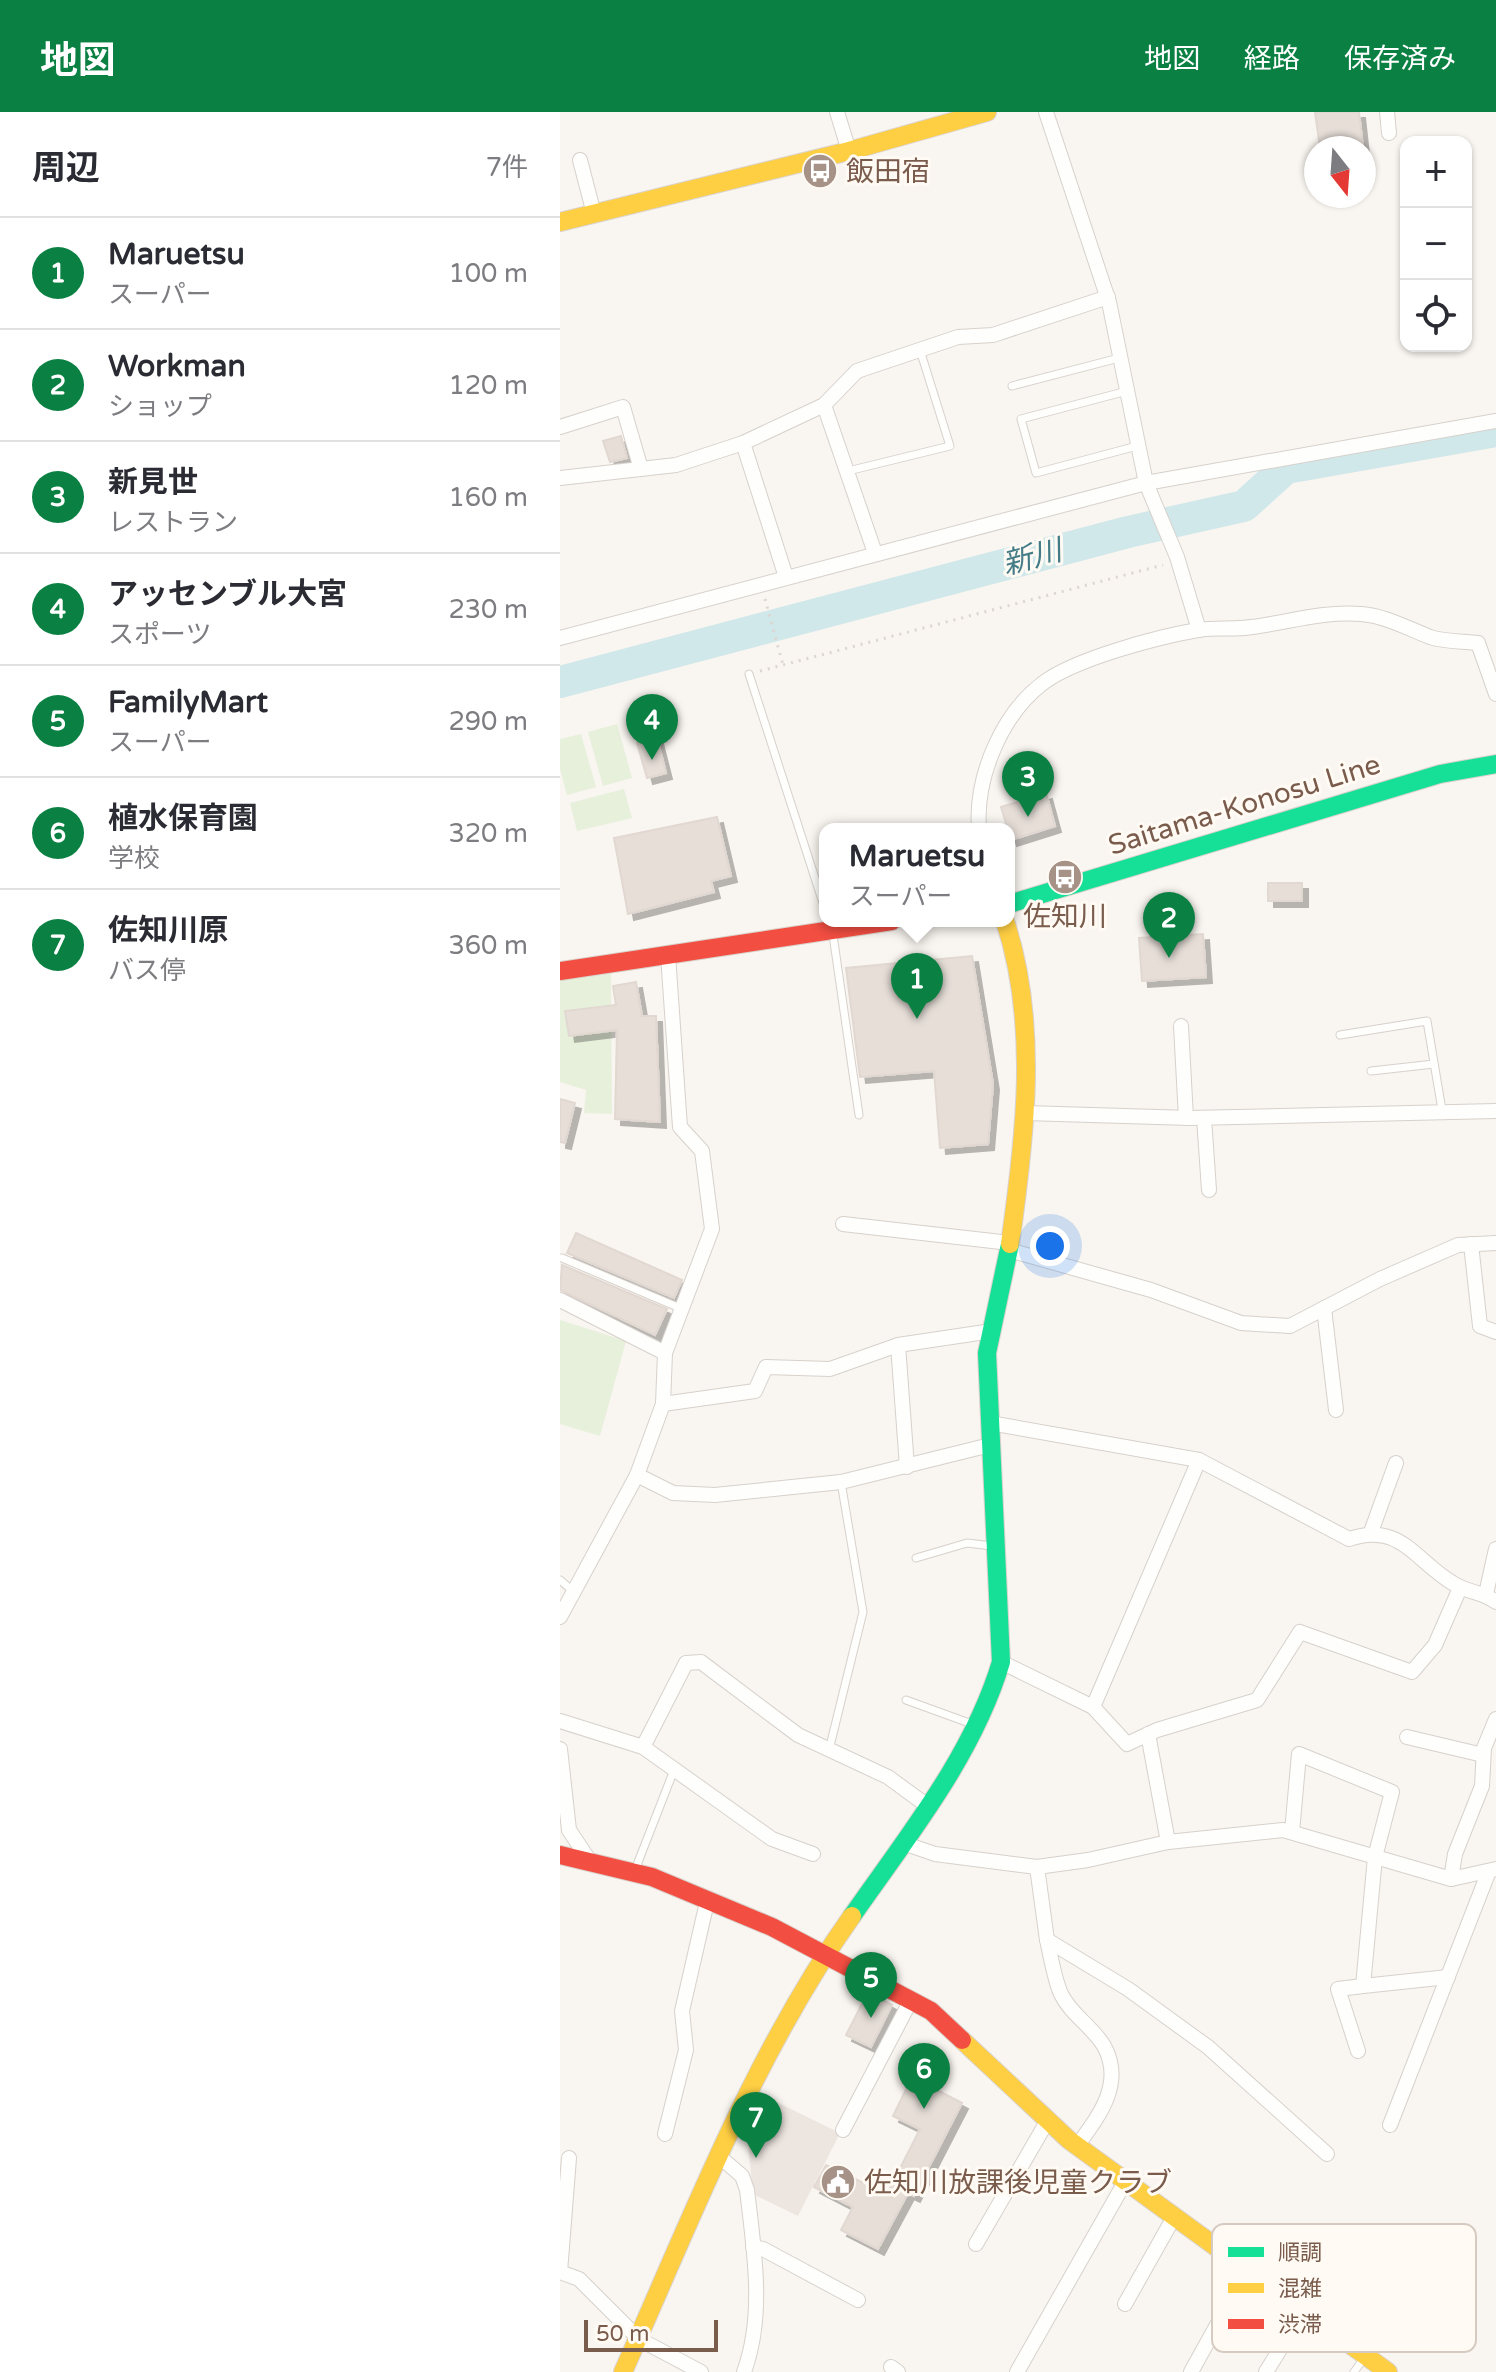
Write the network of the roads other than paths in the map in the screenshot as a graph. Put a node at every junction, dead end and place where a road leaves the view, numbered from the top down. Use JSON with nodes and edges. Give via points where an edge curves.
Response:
{"nodes":[{"id":1,"x":837,"y":112,"type":"edge"},
{"id":2,"x":987,"y":112,"type":"edge"},
{"id":3,"x":1046,"y":112,"type":"edge"},
{"id":4,"x":1387,"y":112,"type":"edge"},
{"id":5,"x":1389,"y":133,"type":"dead end"},
{"id":6,"x":849,"y":151,"type":"junction"},
{"id":7,"x":580,"y":160,"type":"dead end"},
{"id":8,"x":594,"y":214,"type":"junction"},
{"id":9,"x":560,"y":222,"type":"edge"},
{"id":10,"x":1108,"y":297,"type":"junction"},
{"id":11,"x":920,"y":350,"type":"junction"},
{"id":12,"x":1121,"y":357,"type":"junction"},
{"id":13,"x":1012,"y":386,"type":"dead end"},
{"id":14,"x":1127,"y":391,"type":"junction"},
{"id":15,"x":824,"y":405,"type":"junction"},
{"id":16,"x":1496,"y":421,"type":"edge"},
{"id":17,"x":560,"y":427,"type":"edge"},
{"id":18,"x":743,"y":443,"type":"junction"},
{"id":19,"x":1139,"y":445,"type":"junction"},
{"id":20,"x":641,"y":469,"type":"junction"},
{"id":21,"x":848,"y":471,"type":"junction"},
{"id":22,"x":560,"y":478,"type":"edge"},
{"id":23,"x":1147,"y":486,"type":"junction"},
{"id":24,"x":875,"y":553,"type":"junction"},
{"id":25,"x":786,"y":577,"type":"junction"},
{"id":26,"x":1199,"y":630,"type":"junction"},
{"id":27,"x":560,"y":638,"type":"edge"},
{"id":28,"x":749,"y":674,"type":"road end"},
{"id":29,"x":1496,"y":694,"type":"edge"},
{"id":30,"x":1496,"y":764,"type":"edge"},
{"id":31,"x":979,"y":823,"type":"edge"},
{"id":32,"x":819,"y":890,"type":"edge"},
{"id":33,"x":1015,"y":902,"type":"edge"},
{"id":34,"x":820,"y":927,"type":"edge"},
{"id":35,"x":831,"y":927,"type":"edge"},
{"id":36,"x":1007,"y":927,"type":"edge"},
{"id":37,"x":668,"y":955,"type":"junction"},
{"id":38,"x":560,"y":971,"type":"edge"},
{"id":39,"x":1181,"y":1026,"type":"dead end"},
{"id":40,"x":1340,"y":1035,"type":"dead end"},
{"id":41,"x":1434,"y":1064,"type":"junction"},
{"id":42,"x":1371,"y":1071,"type":"dead end"},
{"id":43,"x":1442,"y":1110,"type":"junction"},
{"id":44,"x":1496,"y":1111,"type":"edge"},
{"id":45,"x":1025,"y":1113,"type":"junction"},
{"id":46,"x":859,"y":1115,"type":"dead end"},
{"id":47,"x":1186,"y":1118,"type":"junction"},
{"id":48,"x":1204,"y":1118,"type":"junction"},
{"id":49,"x":1209,"y":1190,"type":"dead end"},
{"id":50,"x":843,"y":1224,"type":"dead end"},
{"id":51,"x":1496,"y":1243,"type":"edge"},
{"id":52,"x":1471,"y":1244,"type":"junction"},
{"id":53,"x":1010,"y":1246,"type":"junction"},
{"id":54,"x":562,"y":1258,"type":"dead end"},
{"id":55,"x":560,"y":1300,"type":"edge"},
{"id":56,"x":680,"y":1308,"type":"junction"},
{"id":57,"x":1324,"y":1308,"type":"junction"},
{"id":58,"x":992,"y":1331,"type":"junction"},
{"id":59,"x":1496,"y":1332,"type":"edge"},
{"id":60,"x":898,"y":1345,"type":"junction"},
{"id":61,"x":665,"y":1353,"type":"junction"},
{"id":62,"x":663,"y":1404,"type":"junction"},
{"id":63,"x":1336,"y":1410,"type":"dead end"},
{"id":64,"x":990,"y":1423,"type":"junction"},
{"id":65,"x":990,"y":1445,"type":"junction"},
{"id":66,"x":1199,"y":1460,"type":"junction"},
{"id":67,"x":1396,"y":1463,"type":"dead end"},
{"id":68,"x":907,"y":1467,"type":"junction"},
{"id":69,"x":637,"y":1475,"type":"junction"},
{"id":70,"x":841,"y":1482,"type":"junction"},
{"id":71,"x":1371,"y":1532,"type":"junction"},
{"id":72,"x":994,"y":1546,"type":"junction"},
{"id":73,"x":1496,"y":1549,"type":"edge"},
{"id":74,"x":916,"y":1558,"type":"dead end"},
{"id":75,"x":560,"y":1580,"type":"edge"},
{"id":76,"x":1460,"y":1588,"type":"junction"},
{"id":77,"x":576,"y":1593,"type":"junction"},
{"id":78,"x":1491,"y":1598,"type":"edge"},
{"id":79,"x":560,"y":1617,"type":"edge"},
{"id":80,"x":1001,"y":1662,"type":"junction"},
{"id":81,"x":906,"y":1700,"type":"dead end"},
{"id":82,"x":1093,"y":1707,"type":"junction"},
{"id":83,"x":1496,"y":1719,"type":"edge"},
{"id":84,"x":560,"y":1721,"type":"edge"},
{"id":85,"x":975,"y":1725,"type":"junction"},
{"id":86,"x":1148,"y":1734,"type":"junction"},
{"id":87,"x":1407,"y":1737,"type":"dead end"},
{"id":88,"x":643,"y":1747,"type":"junction"},
{"id":89,"x":560,"y":1749,"type":"edge"},
{"id":90,"x":829,"y":1750,"type":"junction"},
{"id":91,"x":1483,"y":1755,"type":"junction"},
{"id":92,"x":674,"y":1768,"type":"junction"},
{"id":93,"x":929,"y":1807,"type":"junction"},
{"id":94,"x":1292,"y":1832,"type":"junction"},
{"id":95,"x":1168,"y":1842,"type":"junction"},
{"id":96,"x":906,"y":1844,"type":"junction"},
{"id":97,"x":813,"y":1854,"type":"dead end"},
{"id":98,"x":560,"y":1855,"type":"edge"},
{"id":99,"x":1375,"y":1857,"type":"junction"},
{"id":100,"x":589,"y":1860,"type":"junction"},
{"id":101,"x":1037,"y":1867,"type":"junction"},
{"id":102,"x":1492,"y":1870,"type":"edge"},
{"id":103,"x":634,"y":1872,"type":"junction"},
{"id":104,"x":1451,"y":1879,"type":"junction"},
{"id":105,"x":707,"y":1902,"type":"junction"},
{"id":106,"x":1047,"y":1940,"type":"junction"},
{"id":107,"x":824,"y":1951,"type":"junction"},
{"id":108,"x":1448,"y":1977,"type":"junction"},
{"id":109,"x":1363,"y":1986,"type":"junction"},
{"id":110,"x":911,"y":2000,"type":"junction"},
{"id":111,"x":1358,"y":2051,"type":"dead end"},
{"id":112,"x":1048,"y":2120,"type":"junction"},
{"id":113,"x":1390,"y":2125,"type":"dead end"},
{"id":114,"x":843,"y":2130,"type":"dead end"},
{"id":115,"x":665,"y":2134,"type":"dead end"},
{"id":116,"x":1077,"y":2146,"type":"junction"},
{"id":117,"x":1327,"y":2154,"type":"dead end"},
{"id":118,"x":720,"y":2157,"type":"junction"},
{"id":119,"x":569,"y":2158,"type":"dead end"},
{"id":120,"x":1125,"y":2182,"type":"junction"},
{"id":121,"x":1174,"y":2217,"type":"junction"},
{"id":122,"x":976,"y":2244,"type":"dead end"},
{"id":123,"x":1212,"y":2245,"type":"edge"},
{"id":124,"x":753,"y":2247,"type":"junction"},
{"id":125,"x":560,"y":2272,"type":"edge"},
{"id":126,"x":858,"y":2300,"type":"dead end"},
{"id":127,"x":1125,"y":2304,"type":"dead end"},
{"id":128,"x":1212,"y":2334,"type":"edge"},
{"id":129,"x":639,"y":2339,"type":"junction"},
{"id":130,"x":1278,"y":2352,"type":"edge"},
{"id":131,"x":1360,"y":2364,"type":"edge"},
{"id":132,"x":623,"y":2372,"type":"edge"},
{"id":133,"x":701,"y":2372,"type":"edge"},
{"id":134,"x":744,"y":2372,"type":"edge"},
{"id":135,"x":1017,"y":2372,"type":"edge"},
{"id":136,"x":1191,"y":2372,"type":"edge"},
{"id":137,"x":1266,"y":2372,"type":"edge"},
{"id":138,"x":1388,"y":2372,"type":"edge"}],
"edges":[{"from":1,"to":6,"type":"street"},
{"from":2,"to":6,"type":"street"},
{"from":3,"to":10,"type":"street"},
{"from":4,"to":5,"type":"street"},
{"from":6,"to":8,"type":"street"},
{"from":7,"to":8,"type":"street"},
{"from":8,"to":9,"type":"street"},
{"from":10,"to":11,"type":"street","via":[[993,335],[958,337]]},
{"from":10,"to":12,"type":"street"},
{"from":11,"to":15,"type":"street","via":[[857,371]]},
{"from":11,"to":21,"type":"lane","via":[[950,446]]},
{"from":12,"to":13,"type":"lane"},
{"from":12,"to":14,"type":"street"},
{"from":14,"to":19,"type":"street"},
{"from":14,"to":19,"type":"lane","via":[[1021,419],[1036,473]]},
{"from":15,"to":18,"type":"street"},
{"from":15,"to":21,"type":"street"},
{"from":16,"to":23,"type":"street"},
{"from":17,"to":20,"type":"street","via":[[623,407]]},
{"from":18,"to":20,"type":"street","via":[[676,465]]},
{"from":18,"to":25,"type":"street"},
{"from":19,"to":23,"type":"street"},
{"from":20,"to":22,"type":"street"},
{"from":21,"to":24,"type":"street"},
{"from":23,"to":24,"type":"street"},
{"from":23,"to":26,"type":"street"},
{"from":24,"to":25,"type":"street"},
{"from":25,"to":27,"type":"street"},
{"from":26,"to":29,"type":"street","via":[[1251,628],[1319,613],[1363,614],[1433,638],[1478,643]]},
{"from":26,"to":31,"type":"street","via":[[1077,664],[1042,684],[1012,717],[991,756],[979,800]]},
{"from":28,"to":32,"type":"lane"},
{"from":30,"to":33,"type":"street","name":"Saitama-Konosu Line","via":[[1440,774]]},
{"from":34,"to":37,"type":"street"},
{"from":35,"to":46,"type":"lane"},
{"from":36,"to":45,"type":"street","via":[[1016,954]]},
{"from":37,"to":38,"type":"street"},
{"from":37,"to":56,"type":"street","via":[[680,1127],[702,1151],[712,1229]]},
{"from":39,"to":47,"type":"street"},
{"from":40,"to":41,"type":"lane","via":[[1427,1021]]},
{"from":41,"to":42,"type":"lane"},
{"from":41,"to":43,"type":"lane"},
{"from":43,"to":44,"type":"street"},
{"from":43,"to":48,"type":"street"},
{"from":45,"to":47,"type":"street"},
{"from":45,"to":53,"type":"street"},
{"from":47,"to":48,"type":"street"},
{"from":48,"to":49,"type":"street"},
{"from":50,"to":53,"type":"street"},
{"from":51,"to":52,"type":"street"},
{"from":52,"to":57,"type":"street","via":[[1458,1245]]},
{"from":52,"to":59,"type":"street","via":[[1480,1326]]},
{"from":53,"to":57,"type":"street","via":[[1241,1323],[1290,1326]]},
{"from":53,"to":58,"type":"street"},
{"from":54,"to":56,"type":"lane"},
{"from":55,"to":61,"type":"street"},
{"from":56,"to":61,"type":"street"},
{"from":57,"to":63,"type":"street"},
{"from":58,"to":60,"type":"street"},
{"from":58,"to":64,"type":"street","via":[[987,1353]]},
{"from":60,"to":62,"type":"street","via":[[830,1369],[766,1367],[755,1391]]},
{"from":60,"to":68,"type":"street"},
{"from":61,"to":62,"type":"street"},
{"from":62,"to":69,"type":"street"},
{"from":64,"to":65,"type":"street"},
{"from":64,"to":66,"type":"street"},
{"from":65,"to":68,"type":"street"},
{"from":65,"to":72,"type":"street"},
{"from":66,"to":71,"type":"street","via":[[1349,1539]]},
{"from":66,"to":82,"type":"street"},
{"from":67,"to":71,"type":"street"},
{"from":68,"to":70,"type":"street"},
{"from":69,"to":70,"type":"street","via":[[673,1493],[715,1495]]},
{"from":69,"to":77,"type":"street"},
{"from":70,"to":90,"type":"lane","via":[[863,1612]]},
{"from":71,"to":76,"type":"street","via":[[1406,1544]]},
{"from":72,"to":74,"type":"lane","via":[[967,1543]]},
{"from":72,"to":80,"type":"street"},
{"from":73,"to":78,"type":"street"},
{"from":75,"to":77,"type":"lane"},
{"from":76,"to":78,"type":"street"},
{"from":76,"to":86,"type":"street","via":[[1435,1645],[1412,1672],[1300,1632],[1257,1700]]},
{"from":77,"to":79,"type":"street"},
{"from":80,"to":82,"type":"street"},
{"from":80,"to":85,"type":"street"},
{"from":81,"to":85,"type":"lane"},
{"from":82,"to":86,"type":"street","via":[[1127,1744]]},
{"from":83,"to":91,"type":"street"},
{"from":84,"to":88,"type":"street"},
{"from":85,"to":93,"type":"street"},
{"from":86,"to":95,"type":"street"},
{"from":87,"to":91,"type":"street"},
{"from":88,"to":90,"type":"street","via":[[686,1663],[701,1662],[798,1735]]},
{"from":88,"to":92,"type":"street"},
{"from":89,"to":100,"type":"street","via":[[569,1830]]},
{"from":90,"to":93,"type":"street","via":[[888,1777]]},
{"from":91,"to":104,"type":"street","via":[[1482,1786],[1455,1854]]},
{"from":92,"to":97,"type":"street","via":[[772,1839]]},
{"from":92,"to":103,"type":"lane"},
{"from":93,"to":96,"type":"street"},
{"from":94,"to":95,"type":"street"},
{"from":94,"to":99,"type":"street"},
{"from":94,"to":99,"type":"street","via":[[1299,1754],[1392,1792]]},
{"from":95,"to":101,"type":"street"},
{"from":96,"to":101,"type":"street","via":[[935,1854]]},
{"from":96,"to":107,"type":"street"},
{"from":98,"to":100,"type":"street"},
{"from":99,"to":104,"type":"street"},
{"from":99,"to":109,"type":"street"},
{"from":100,"to":103,"type":"street"},
{"from":101,"to":106,"type":"street"},
{"from":102,"to":104,"type":"street"},
{"from":102,"to":108,"type":"street"},
{"from":103,"to":105,"type":"street"},
{"from":105,"to":107,"type":"street"},
{"from":105,"to":115,"type":"street","via":[[682,2011],[686,2050]]},
{"from":106,"to":116,"type":"street","via":[[1060,1992],[1105,2047],[1112,2083],[1106,2106]]},
{"from":106,"to":117,"type":"street","via":[[1128,1989],[1208,2047]]},
{"from":107,"to":110,"type":"street"},
{"from":107,"to":118,"type":"street"},
{"from":108,"to":109,"type":"street"},
{"from":108,"to":113,"type":"street"},
{"from":109,"to":111,"type":"street","via":[[1338,1989]]},
{"from":110,"to":112,"type":"street","via":[[931,2011]]},
{"from":110,"to":114,"type":"street"},
{"from":112,"to":116,"type":"street"},
{"from":112,"to":122,"type":"street"},
{"from":116,"to":120,"type":"street"},
{"from":118,"to":124,"type":"street","via":[[746,2184]]},
{"from":118,"to":129,"type":"street"},
{"from":119,"to":125,"type":"street"},
{"from":120,"to":121,"type":"street"},
{"from":120,"to":135,"type":"street"},
{"from":121,"to":123,"type":"street"},
{"from":121,"to":127,"type":"street"},
{"from":124,"to":126,"type":"street"},
{"from":124,"to":134,"type":"street","via":[[756,2320]]},
{"from":125,"to":129,"type":"street","via":[[579,2279]]},
{"from":128,"to":136,"type":"street"},
{"from":129,"to":132,"type":"street"},
{"from":129,"to":133,"type":"street"},
{"from":130,"to":137,"type":"street"},
{"from":131,"to":138,"type":"street"}]}
